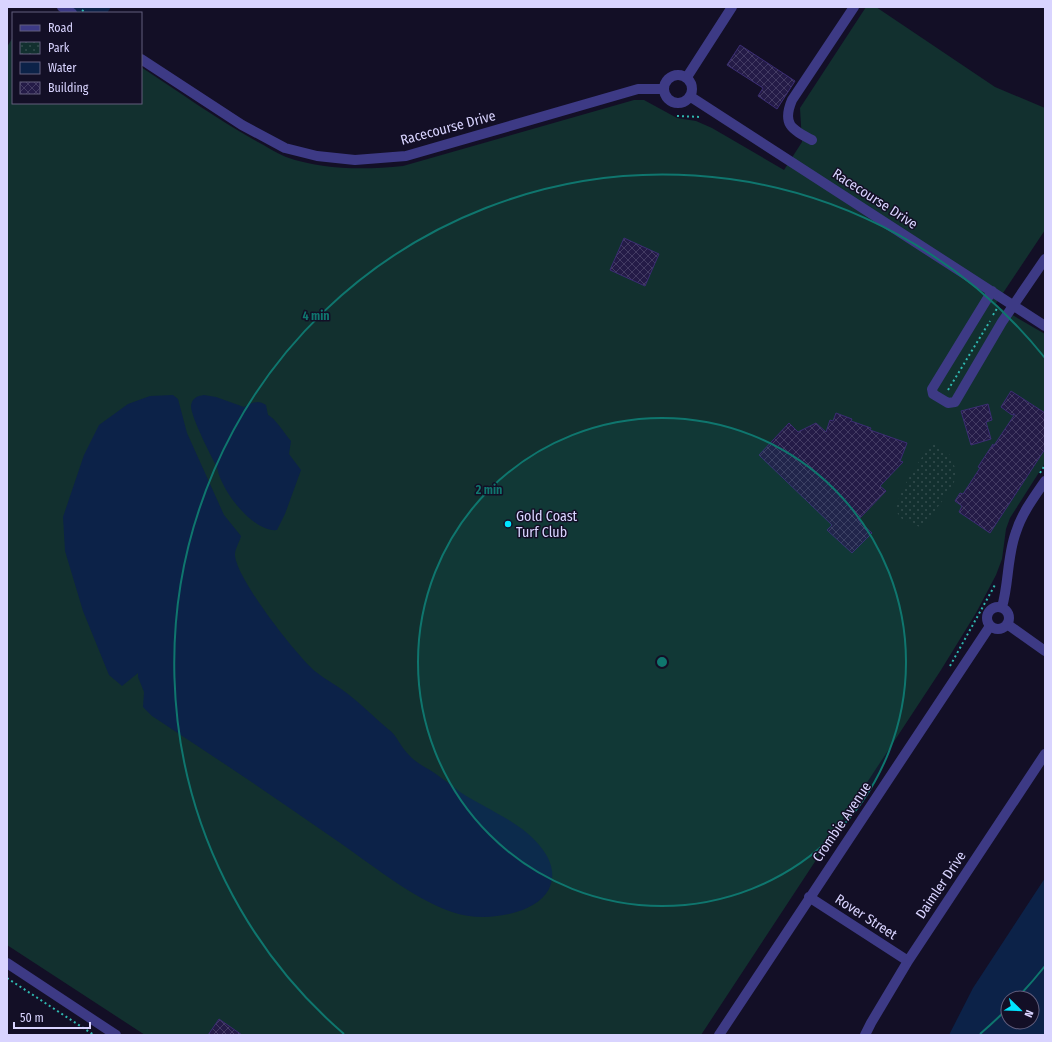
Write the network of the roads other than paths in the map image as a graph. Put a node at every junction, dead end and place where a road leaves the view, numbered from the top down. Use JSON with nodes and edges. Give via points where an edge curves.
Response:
{"nodes":[{"id":1,"x":732,"y":7,"type":"edge"},
{"id":2,"x":854,"y":7,"type":"edge"},
{"id":3,"x":142,"y":59,"type":"edge"},
{"id":4,"x":687,"y":77,"type":"junction"},
{"id":5,"x":664,"y":89,"type":"junction"},
{"id":6,"x":690,"y":97,"type":"junction"},
{"id":7,"x":812,"y":140,"type":"dead end"},
{"id":8,"x":1045,"y":259,"type":"edge"},
{"id":9,"x":992,"y":291,"type":"junction"},
{"id":10,"x":1015,"y":306,"type":"junction"},
{"id":11,"x":1045,"y":326,"type":"edge"},
{"id":12,"x":1045,"y":481,"type":"edge"},
{"id":13,"x":1002,"y":607,"type":"junction"},
{"id":14,"x":1007,"y":624,"type":"junction"},
{"id":15,"x":990,"y":626,"type":"junction"},
{"id":16,"x":1045,"y":651,"type":"edge"},
{"id":17,"x":1045,"y":754,"type":"edge"},
{"id":18,"x":809,"y":897,"type":"junction"},
{"id":19,"x":908,"y":961,"type":"junction"},
{"id":20,"x":7,"y":963,"type":"edge"},
{"id":21,"x":116,"y":1035,"type":"edge"},
{"id":22,"x":719,"y":1035,"type":"edge"},
{"id":23,"x":865,"y":1035,"type":"edge"}],
"edges":[{"from":1,"to":4,"type":"street"},
{"from":2,"to":7,"type":"street","via":[[792,100],[787,112],[790,126]]},
{"from":3,"to":5,"type":"street","name":"Racecourse Drive","via":[[242,125],[285,148],[317,156],[355,160],[406,156],[638,89]]},
{"from":4,"to":5,"type":"street","via":[[672,76]]},
{"from":4,"to":6,"type":"street","via":[[692,85]]},
{"from":5,"to":6,"type":"street","via":[[667,98],[674,103],[682,103]]},
{"from":6,"to":9,"type":"street","name":"Racecourse Drive"},
{"from":8,"to":10,"type":"street"},
{"from":9,"to":10,"type":"street","name":"Racecourse Drive"},
{"from":9,"to":10,"type":"street","via":[[932,389],[933,394],[948,403],[955,402],[1002,322]]},
{"from":10,"to":11,"type":"street","name":"Racecourse Drive"},
{"from":12,"to":13,"type":"street","via":[[1015,532]]},
{"from":13,"to":14,"type":"street","via":[[1008,613]]},
{"from":13,"to":15,"type":"street","via":[[995,607],[987,614]]},
{"from":14,"to":15,"type":"street","via":[[1001,629]]},
{"from":14,"to":16,"type":"street"},
{"from":15,"to":18,"type":"street","name":"Crombie Avenue"},
{"from":17,"to":19,"type":"street","name":"Daimler Drive"},
{"from":18,"to":19,"type":"street","name":"Rover Street"},
{"from":18,"to":22,"type":"street","name":"Crombie Avenue"},
{"from":19,"to":23,"type":"street","name":"Daimler Drive"},
{"from":20,"to":21,"type":"street"}]}
